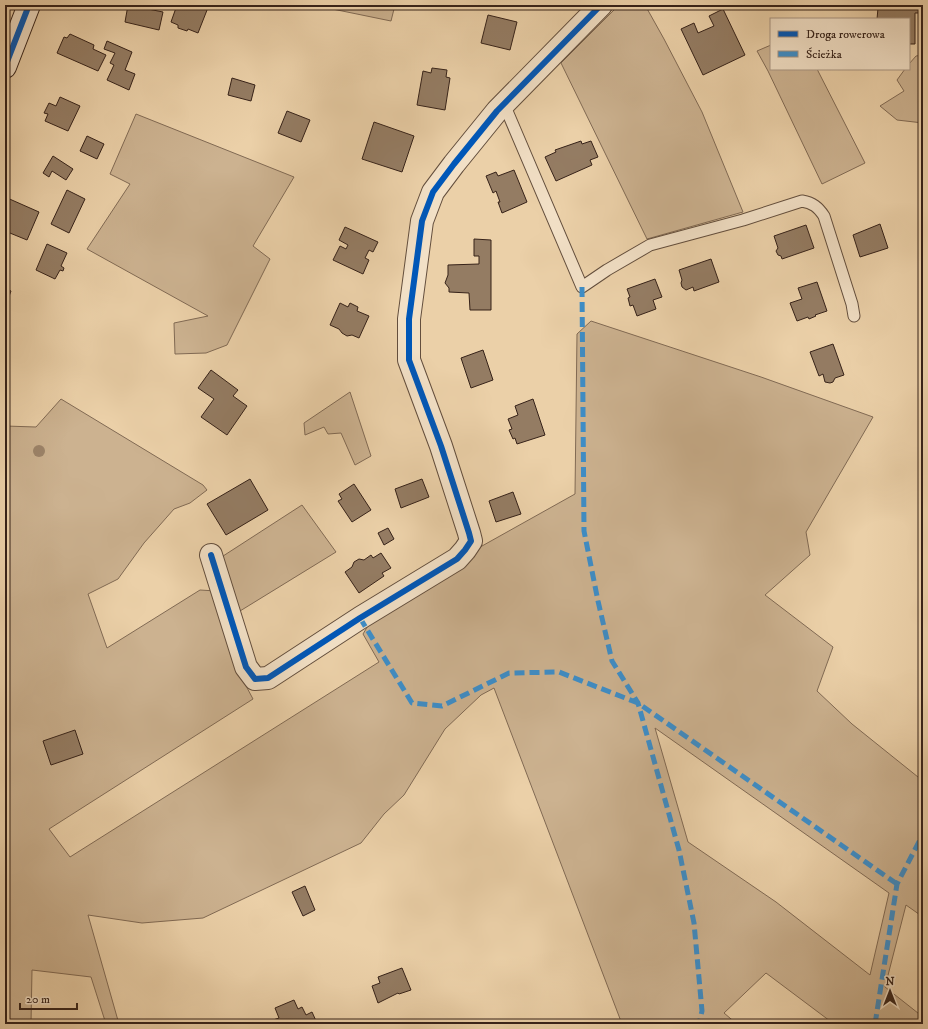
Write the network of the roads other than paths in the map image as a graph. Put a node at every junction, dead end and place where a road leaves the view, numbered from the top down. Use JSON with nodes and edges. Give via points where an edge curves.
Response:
{"nodes":[{"id":1,"x":29,"y":5,"type":"edge"},
{"id":2,"x":601,"y":5,"type":"edge"},
{"id":3,"x":5,"y":67,"type":"edge"},
{"id":4,"x":504,"y":104,"type":"junction"},
{"id":5,"x":854,"y":316,"type":"dead end"},
{"id":6,"x":211,"y":555,"type":"dead end"}],
"edges":[{"from":1,"to":3,"type":"street"},
{"from":2,"to":4,"type":"street"},
{"from":4,"to":5,"type":"lane","via":[[582,287],[650,244],[743,220],[802,201],[815,205],[824,216]]},
{"from":4,"to":6,"type":"street","via":[[433,192],[422,221],[409,319],[408,360],[441,446],[471,541],[457,559],[268,678],[255,679],[246,667]]}]}
